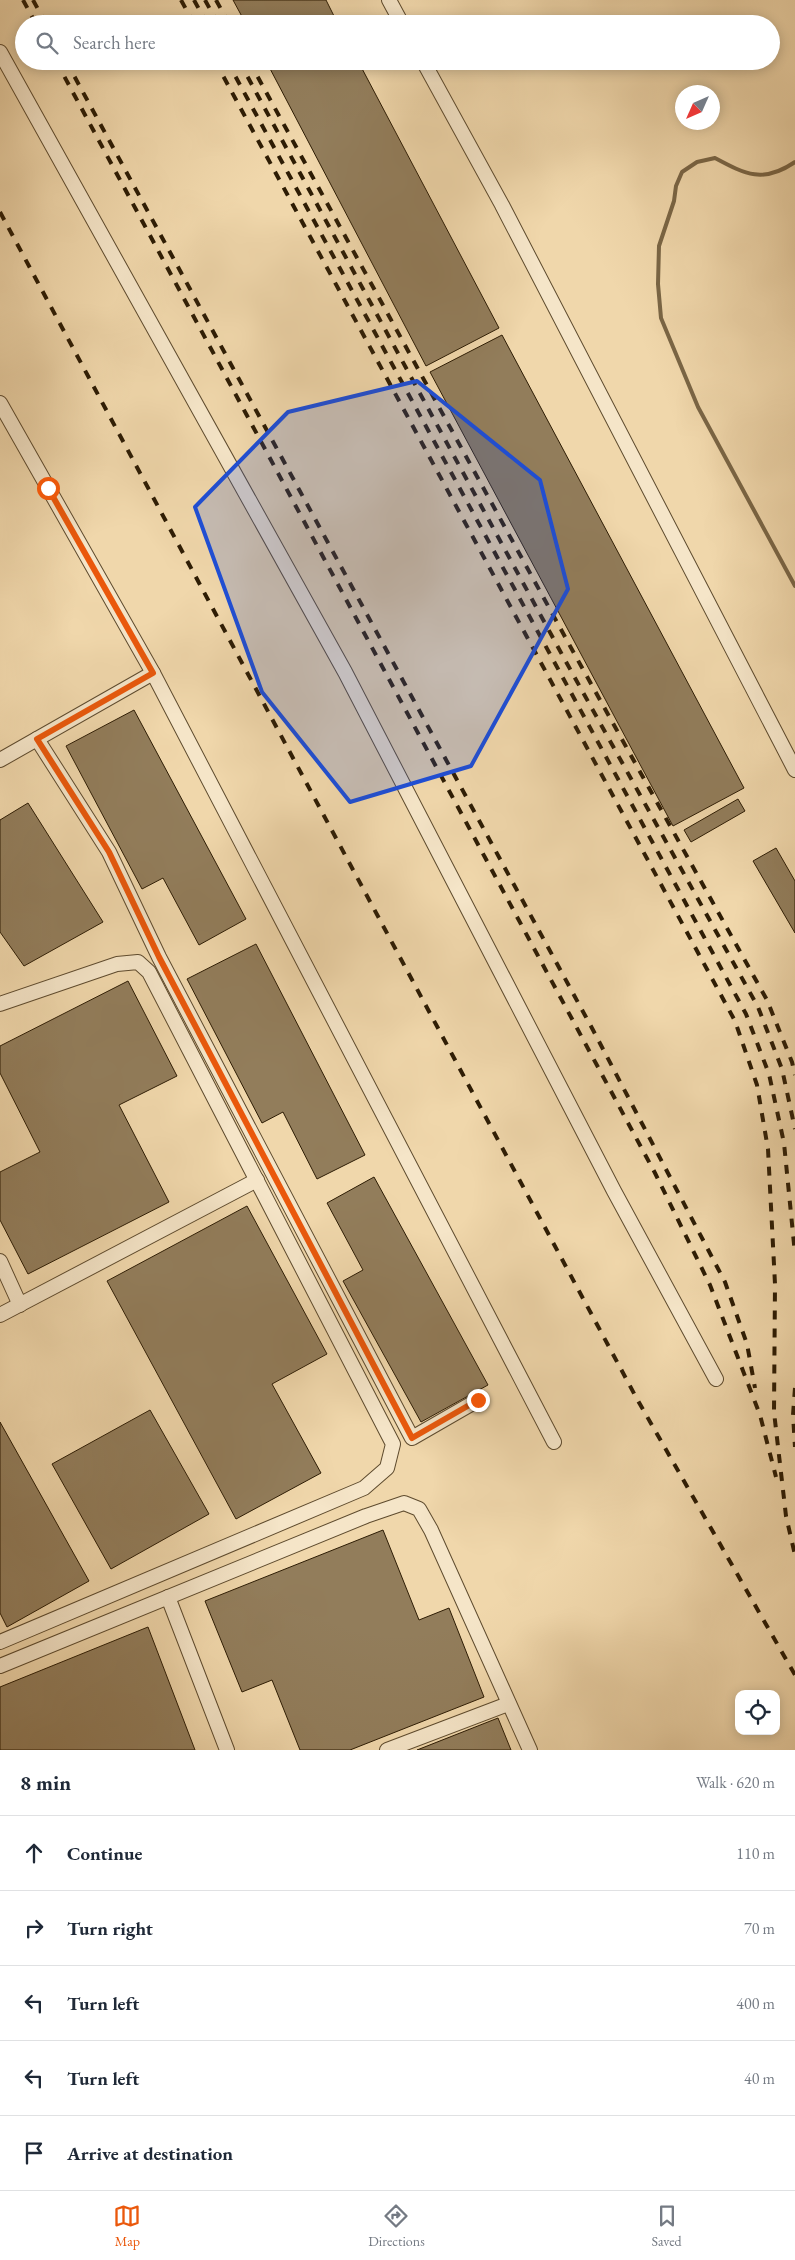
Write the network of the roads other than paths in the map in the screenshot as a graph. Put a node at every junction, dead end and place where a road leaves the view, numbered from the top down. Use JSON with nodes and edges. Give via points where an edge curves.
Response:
{"nodes":[{"id":1,"x":389,"y":0,"type":"edge"},
{"id":2,"x":397,"y":15,"type":"edge"},
{"id":3,"x":0,"y":52,"type":"edge"},
{"id":4,"x":428,"y":70,"type":"edge"},
{"id":5,"x":0,"y":403,"type":"edge"},
{"id":6,"x":153,"y":673,"type":"junction"},
{"id":7,"x":37,"y":739,"type":"junction"},
{"id":8,"x":0,"y":760,"type":"edge"},
{"id":9,"x":795,"y":770,"type":"edge"},
{"id":10,"x":0,"y":1004,"type":"edge"},
{"id":11,"x":257,"y":1180,"type":"junction"},
{"id":12,"x":0,"y":1261,"type":"edge"},
{"id":13,"x":20,"y":1305,"type":"junction"},
{"id":14,"x":0,"y":1315,"type":"edge"},
{"id":15,"x":716,"y":1379,"type":"dead end"},
{"id":16,"x":478,"y":1400,"type":"dead end"},
{"id":17,"x":554,"y":1442,"type":"dead end"},
{"id":18,"x":168,"y":1597,"type":"junction"},
{"id":19,"x":0,"y":1642,"type":"edge"},
{"id":20,"x":0,"y":1666,"type":"edge"},
{"id":21,"x":508,"y":1704,"type":"junction"},
{"id":22,"x":227,"y":1750,"type":"edge"},
{"id":23,"x":387,"y":1750,"type":"edge"},
{"id":24,"x":530,"y":1750,"type":"edge"}],
"edges":[{"from":1,"to":2,"type":"street"},
{"from":3,"to":15,"type":"street","via":[[345,672],[609,1182]]},
{"from":4,"to":9,"type":"street","via":[[502,205]]},
{"from":5,"to":6,"type":"street"},
{"from":6,"to":7,"type":"street"},
{"from":6,"to":17,"type":"street"},
{"from":7,"to":8,"type":"street"},
{"from":7,"to":16,"type":"street","via":[[109,852],[159,957],[412,1438]]},
{"from":10,"to":11,"type":"street","via":[[117,964],[138,962],[149,972]]},
{"from":11,"to":13,"type":"street"},
{"from":11,"to":19,"type":"street","via":[[393,1444],[387,1468],[364,1488]]},
{"from":12,"to":13,"type":"street"},
{"from":13,"to":14,"type":"street"},
{"from":18,"to":20,"type":"street"},
{"from":18,"to":21,"type":"street","via":[[404,1503],[419,1509],[431,1530]]},
{"from":18,"to":22,"type":"street"},
{"from":21,"to":23,"type":"street"},
{"from":21,"to":24,"type":"street"}]}
